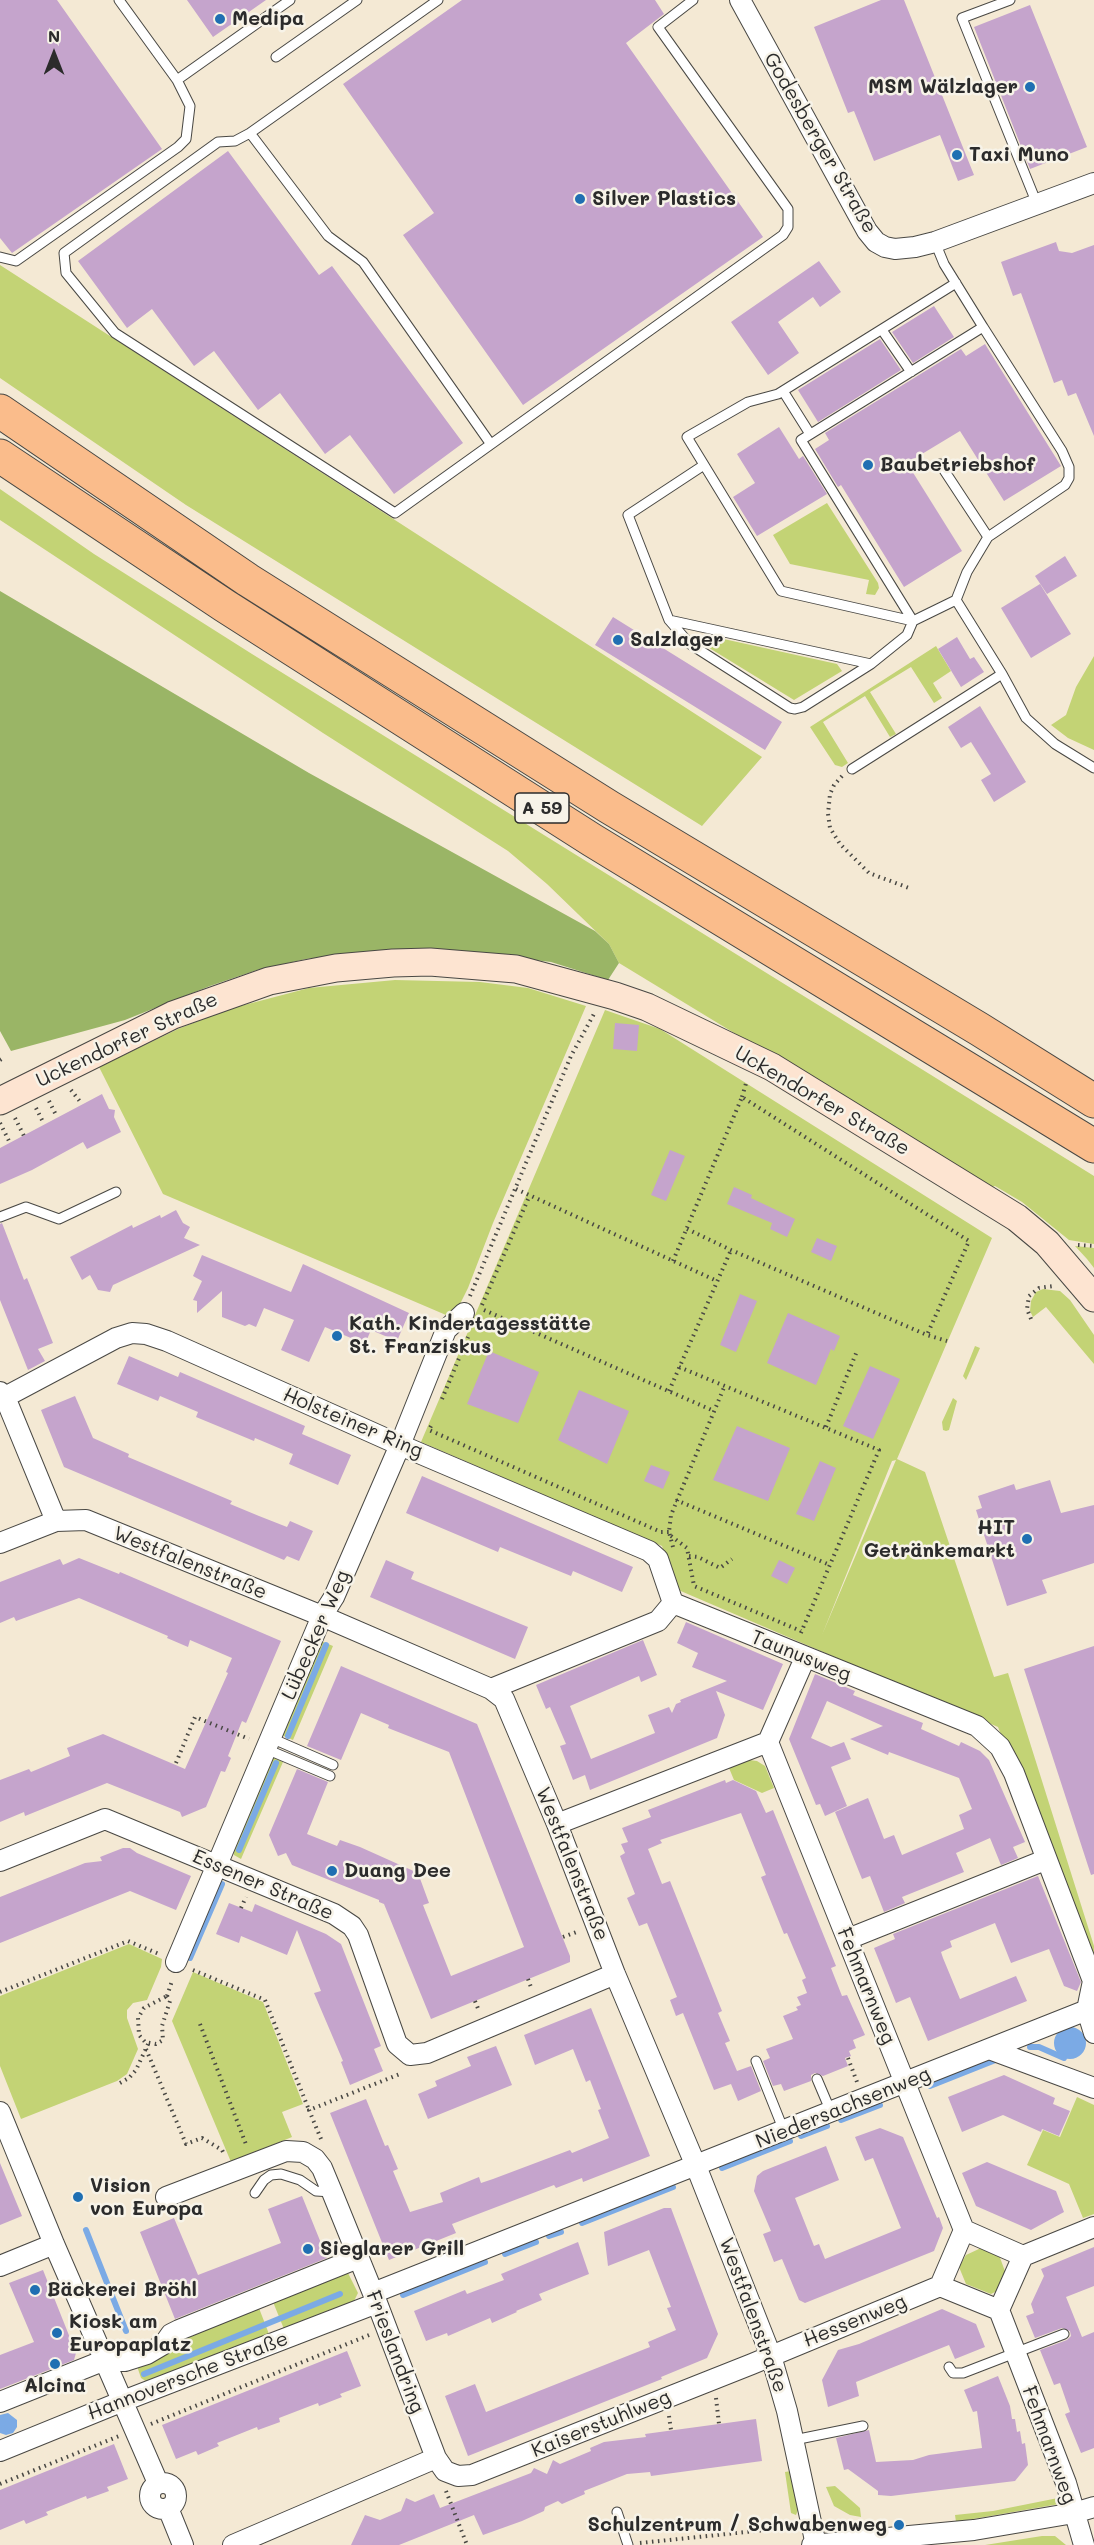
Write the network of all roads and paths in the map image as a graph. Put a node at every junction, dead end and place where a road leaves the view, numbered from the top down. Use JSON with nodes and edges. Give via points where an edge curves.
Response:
{"nodes":[{"id":1,"x":120,"y":0,"type":"edge"},
{"id":2,"x":290,"y":0,"type":"edge"},
{"id":3,"x":357,"y":0,"type":"edge"},
{"id":4,"x":438,"y":0,"type":"edge"},
{"id":5,"x":693,"y":0,"type":"edge"},
{"id":6,"x":740,"y":0,"type":"edge"},
{"id":7,"x":1010,"y":0,"type":"edge"},
{"id":8,"x":276,"y":57,"type":"dead end"},
{"id":9,"x":177,"y":80,"type":"junction"},
{"id":10,"x":250,"y":133,"type":"junction"},
{"id":11,"x":1094,"y":183,"type":"edge"},
{"id":12,"x":1037,"y":204,"type":"junction"},
{"id":13,"x":935,"y":242,"type":"junction"},
{"id":14,"x":0,"y":257,"type":"edge"},
{"id":15,"x":956,"y":283,"type":"junction"},
{"id":16,"x":984,"y":327,"type":"junction"},
{"id":17,"x":882,"y":330,"type":"junction"},
{"id":18,"x":911,"y":372,"type":"junction"},
{"id":19,"x":783,"y":391,"type":"junction"},
{"id":20,"x":0,"y":411,"type":"edge"},
{"id":21,"x":810,"y":434,"type":"junction"},
{"id":22,"x":490,"y":443,"type":"junction"},
{"id":23,"x":0,"y":456,"type":"edge"},
{"id":24,"x":940,"y":464,"type":"dead end"},
{"id":25,"x":704,"y":465,"type":"junction"},
{"id":26,"x":988,"y":537,"type":"junction"},
{"id":27,"x":956,"y":600,"type":"junction"},
{"id":28,"x":669,"y":620,"type":"junction"},
{"id":29,"x":913,"y":621,"type":"junction"},
{"id":30,"x":872,"y":664,"type":"junction"},
{"id":31,"x":1002,"y":674,"type":"junction"},
{"id":32,"x":1094,"y":768,"type":"edge"},
{"id":33,"x":852,"y":769,"type":"joint"},
{"id":34,"x":909,"y":888,"type":"dead end"},
{"id":35,"x":606,"y":993,"type":"junction"},
{"id":36,"x":0,"y":1101,"type":"edge"},
{"id":37,"x":1094,"y":1101,"type":"edge"},
{"id":38,"x":0,"y":1122,"type":"edge"},
{"id":39,"x":10,"y":1143,"type":"dead end"},
{"id":40,"x":1094,"y":1146,"type":"edge"},
{"id":41,"x":516,"y":1190,"type":"junction"},
{"id":42,"x":116,"y":1192,"type":"dead end"},
{"id":43,"x":530,"y":1197,"type":"junction"},
{"id":44,"x":0,"y":1217,"type":"edge"},
{"id":45,"x":687,"y":1228,"type":"junction"},
{"id":46,"x":730,"y":1250,"type":"junction"},
{"id":47,"x":673,"y":1261,"type":"junction"},
{"id":48,"x":717,"y":1281,"type":"junction"},
{"id":49,"x":1063,"y":1287,"type":"dead end"},
{"id":50,"x":1094,"y":1298,"type":"edge"},
{"id":51,"x":1031,"y":1319,"type":"dead end"},
{"id":52,"x":467,"y":1322,"type":"junction"},
{"id":53,"x":927,"y":1335,"type":"junction"},
{"id":54,"x":947,"y":1341,"type":"dead end"},
{"id":55,"x":856,"y":1351,"type":"dead end"},
{"id":56,"x":680,"y":1367,"type":"junction"},
{"id":57,"x":725,"y":1385,"type":"junction"},
{"id":58,"x":669,"y":1391,"type":"junction"},
{"id":59,"x":2,"y":1395,"type":"edge"},
{"id":60,"x":438,"y":1408,"type":"dead end"},
{"id":61,"x":714,"y":1411,"type":"junction"},
{"id":62,"x":434,"y":1419,"type":"dead end"},
{"id":63,"x":826,"y":1427,"type":"junction"},
{"id":64,"x":400,"y":1445,"type":"junction"},
{"id":65,"x":676,"y":1500,"type":"junction"},
{"id":66,"x":56,"y":1521,"type":"junction"},
{"id":67,"x":670,"y":1533,"type":"junction"},
{"id":68,"x":0,"y":1543,"type":"edge"},
{"id":69,"x":689,"y":1556,"type":"junction"},
{"id":70,"x":732,"y":1559,"type":"dead end"},
{"id":71,"x":830,"y":1565,"type":"junction"},
{"id":72,"x":661,"y":1571,"type":"junction"},
{"id":73,"x":673,"y":1603,"type":"junction"},
{"id":74,"x":322,"y":1616,"type":"junction"},
{"id":75,"x":801,"y":1631,"type":"junction"},
{"id":76,"x":799,"y":1655,"type":"junction"},
{"id":77,"x":491,"y":1689,"type":"junction"},
{"id":78,"x":768,"y":1742,"type":"junction"},
{"id":79,"x":268,"y":1745,"type":"junction"},
{"id":80,"x":176,"y":1762,"type":"dead end"},
{"id":81,"x":333,"y":1765,"type":"dead end"},
{"id":82,"x":330,"y":1776,"type":"dead end"},
{"id":83,"x":557,"y":1824,"type":"junction"},
{"id":84,"x":1045,"y":1860,"type":"junction"},
{"id":85,"x":0,"y":1861,"type":"edge"},
{"id":86,"x":218,"y":1866,"type":"junction"},
{"id":87,"x":581,"y":1929,"type":"dead end"},
{"id":88,"x":563,"y":1937,"type":"dead end"},
{"id":89,"x":848,"y":1939,"type":"junction"},
{"id":90,"x":176,"y":1962,"type":"junction"},
{"id":91,"x":615,"y":1974,"type":"junction"},
{"id":92,"x":0,"y":1992,"type":"edge"},
{"id":93,"x":1087,"y":2010,"type":"junction"},
{"id":94,"x":200,"y":2024,"type":"dead end"},
{"id":95,"x":1094,"y":2033,"type":"edge"},
{"id":96,"x":149,"y":2042,"type":"junction"},
{"id":97,"x":146,"y":2049,"type":"junction"},
{"id":98,"x":989,"y":2049,"type":"junction"},
{"id":99,"x":410,"y":2055,"type":"junction"},
{"id":100,"x":848,"y":2058,"type":"dead end"},
{"id":101,"x":756,"y":2061,"type":"dead end"},
{"id":102,"x":817,"y":2079,"type":"dead end"},
{"id":103,"x":120,"y":2083,"type":"dead end"},
{"id":104,"x":857,"y":2083,"type":"dead end"},
{"id":105,"x":904,"y":2083,"type":"junction"},
{"id":106,"x":1094,"y":2088,"type":"edge"},
{"id":107,"x":309,"y":2110,"type":"junction"},
{"id":108,"x":0,"y":2112,"type":"edge"},
{"id":109,"x":831,"y":2112,"type":"junction"},
{"id":110,"x":784,"y":2131,"type":"junction"},
{"id":111,"x":253,"y":2163,"type":"junction"},
{"id":112,"x":696,"y":2166,"type":"junction"},
{"id":113,"x":322,"y":2168,"type":"junction"},
{"id":114,"x":231,"y":2171,"type":"junction"},
{"id":115,"x":332,"y":2192,"type":"junction"},
{"id":116,"x":255,"y":2193,"type":"dead end"},
{"id":117,"x":166,"y":2198,"type":"dead end"},
{"id":118,"x":1094,"y":2227,"type":"edge"},
{"id":119,"x":964,"y":2230,"type":"junction"},
{"id":120,"x":54,"y":2244,"type":"junction"},
{"id":121,"x":1023,"y":2256,"type":"junction"},
{"id":122,"x":358,"y":2258,"type":"junction"},
{"id":123,"x":0,"y":2266,"type":"edge"},
{"id":124,"x":940,"y":2286,"type":"junction"},
{"id":125,"x":375,"y":2298,"type":"junction"},
{"id":126,"x":999,"y":2310,"type":"junction"},
{"id":127,"x":387,"y":2328,"type":"junction"},
{"id":128,"x":1064,"y":2334,"type":"dead end"},
{"id":129,"x":1014,"y":2353,"type":"junction"},
{"id":130,"x":771,"y":2356,"type":"junction"},
{"id":131,"x":313,"y":2358,"type":"junction"},
{"id":132,"x":105,"y":2360,"type":"junction"},
{"id":133,"x":315,"y":2363,"type":"dead end"},
{"id":134,"x":949,"y":2367,"type":"dead end"},
{"id":135,"x":253,"y":2382,"type":"junction"},
{"id":136,"x":255,"y":2389,"type":"dead end"},
{"id":137,"x":123,"y":2401,"type":"junction"},
{"id":138,"x":0,"y":2402,"type":"edge"},
{"id":139,"x":863,"y":2426,"type":"dead end"},
{"id":140,"x":135,"y":2430,"type":"junction"},
{"id":141,"x":794,"y":2440,"type":"junction"},
{"id":142,"x":0,"y":2451,"type":"edge"},
{"id":143,"x":440,"y":2464,"type":"junction"},
{"id":144,"x":0,"y":2484,"type":"edge"},
{"id":145,"x":1094,"y":2507,"type":"edge"},
{"id":146,"x":616,"y":2512,"type":"dead end"},
{"id":147,"x":1074,"y":2513,"type":"junction"},
{"id":148,"x":183,"y":2545,"type":"edge"},
{"id":149,"x":233,"y":2545,"type":"edge"},
{"id":150,"x":467,"y":2545,"type":"edge"},
{"id":151,"x":628,"y":2545,"type":"edge"},
{"id":152,"x":814,"y":2545,"type":"edge"},
{"id":153,"x":1084,"y":2545,"type":"edge"}],
"edges":[{"from":1,"to":9,"type":"lane"},
{"from":2,"to":9,"type":"lane"},
{"from":3,"to":8,"type":"lane"},
{"from":4,"to":10,"type":"lane"},
{"from":5,"to":22,"type":"lane","via":[[658,27],[788,208],[788,227],[783,236]]},
{"from":6,"to":13,"type":"street","name":"Godesberger Straße","via":[[867,231],[876,242],[895,249]]},
{"from":7,"to":12,"type":"lane","via":[[962,18]]},
{"from":9,"to":14,"type":"lane","via":[[190,106],[186,138],[178,147],[16,261]]},
{"from":10,"to":22,"type":"lane","via":[[328,236],[363,262]]},
{"from":10,"to":22,"type":"lane","via":[[235,141],[218,142],[64,254],[66,273],[115,333],[395,513]]},
{"from":11,"to":12,"type":"street","name":"Godesberger Straße"},
{"from":12,"to":13,"type":"street","name":"Godesberger Straße"},
{"from":13,"to":15,"type":"lane"},
{"from":15,"to":16,"type":"lane"},
{"from":15,"to":17,"type":"lane"},
{"from":16,"to":18,"type":"lane"},
{"from":16,"to":26,"type":"lane","via":[[1069,467],[1065,485]]},
{"from":17,"to":18,"type":"lane"},
{"from":17,"to":19,"type":"lane"},
{"from":18,"to":21,"type":"lane"},
{"from":19,"to":21,"type":"lane"},
{"from":19,"to":25,"type":"lane","via":[[748,402],[687,437]]},
{"from":20,"to":37,"type":"highway","number":"A 59","via":[[338,637],[609,807]]},
{"from":21,"to":29,"type":"lane","via":[[801,440]]},
{"from":23,"to":40,"type":"highway","number":"A 59","via":[[225,606],[592,840]]},
{"from":24,"to":26,"type":"lane"},
{"from":25,"to":28,"type":"lane","via":[[628,515]]},
{"from":25,"to":29,"type":"lane","via":[[781,591]]},
{"from":26,"to":27,"type":"lane"},
{"from":27,"to":29,"type":"lane"},
{"from":27,"to":31,"type":"lane"},
{"from":28,"to":30,"type":"lane"},
{"from":28,"to":30,"type":"lane","via":[[690,644],[790,708],[803,707]]},
{"from":29,"to":30,"type":"lane","via":[[907,635]]},
{"from":31,"to":32,"type":"lane","via":[[1026,718],[1055,744]]},
{"from":31,"to":33,"type":"lane"},
{"from":33,"to":34,"type":"path","via":[[840,778],[830,794],[831,828],[840,844],[869,873]]},
{"from":35,"to":36,"type":"street","name":"Uckendorfer Straße","via":[[516,969],[430,962],[306,973],[268,981],[173,1015]]},
{"from":35,"to":41,"type":"path","via":[[571,1056]]},
{"from":35,"to":50,"type":"street","name":"Uckendorfer Straße","via":[[647,1007],[772,1067],[1017,1218],[1047,1243]]},
{"from":38,"to":39,"type":"path"},
{"from":41,"to":43,"type":"path"},
{"from":41,"to":52,"type":"path","via":[[493,1238]]},
{"from":42,"to":44,"type":"lane","via":[[59,1219],[26,1207]]},
{"from":43,"to":47,"type":"path"},
{"from":43,"to":58,"type":"path","via":[[481,1309]]},
{"from":45,"to":46,"type":"path"},
{"from":45,"to":47,"type":"path"},
{"from":45,"to":53,"type":"path","via":[[742,1097],[969,1241]]},
{"from":46,"to":48,"type":"path"},
{"from":46,"to":53,"type":"path"},
{"from":47,"to":48,"type":"path"},
{"from":48,"to":56,"type":"path"},
{"from":49,"to":51,"type":"path","via":[[1034,1290],[1027,1303]]},
{"from":52,"to":60,"type":"path"},
{"from":52,"to":64,"type":"street","name":"Lübecker Weg","via":[[446,1330]]},
{"from":53,"to":54,"type":"path"},
{"from":55,"to":63,"type":"path"},
{"from":56,"to":57,"type":"path"},
{"from":56,"to":58,"type":"path"},
{"from":57,"to":61,"type":"path"},
{"from":57,"to":63,"type":"path"},
{"from":58,"to":61,"type":"path"},
{"from":59,"to":64,"type":"street","name":"Holsteiner Ring","via":[[116,1338],[146,1334]]},
{"from":59,"to":66,"type":"street"},
{"from":61,"to":65,"type":"path"},
{"from":62,"to":67,"type":"path","via":[[429,1430]]},
{"from":63,"to":71,"type":"path","via":[[879,1450]]},
{"from":64,"to":72,"type":"street","name":"Holsteiner Ring","via":[[649,1551],[658,1559]]},
{"from":64,"to":74,"type":"street","name":"Lübecker Weg","via":[[334,1597]]},
{"from":65,"to":67,"type":"path"},
{"from":65,"to":71,"type":"path"},
{"from":66,"to":68,"type":"street","name":"Westfalenstraße"},
{"from":66,"to":74,"type":"street","name":"Westfalenstraße","via":[[86,1520]]},
{"from":67,"to":69,"type":"path","via":[[684,1544]]},
{"from":67,"to":72,"type":"path","via":[[673,1560]]},
{"from":69,"to":70,"type":"path","via":[[720,1568]]},
{"from":69,"to":75,"type":"path","via":[[694,1586]]},
{"from":71,"to":75,"type":"path"},
{"from":72,"to":73,"type":"street","name":"Holsteiner Ring"},
{"from":73,"to":76,"type":"street","name":"Taunusweg"},
{"from":73,"to":77,"type":"street","via":[[658,1621]]},
{"from":74,"to":77,"type":"street","name":"Westfalenstraße"},
{"from":74,"to":79,"type":"street","name":"Lübecker Weg"},
{"from":75,"to":76,"type":"path"},
{"from":76,"to":78,"type":"street"},
{"from":76,"to":84,"type":"street","name":"Taunusweg","via":[[977,1726],[1000,1747],[1014,1773]]},
{"from":77,"to":83,"type":"street","name":"Westfalenstraße","via":[[504,1699]]},
{"from":78,"to":83,"type":"street"},
{"from":78,"to":89,"type":"street","name":"Fehmarnweg"},
{"from":79,"to":80,"type":"path","via":[[195,1717]]},
{"from":79,"to":81,"type":"lane"},
{"from":79,"to":82,"type":"lane"},
{"from":79,"to":86,"type":"street","name":"Lübecker Weg"},
{"from":83,"to":91,"type":"street","name":"Westfalenstraße"},
{"from":84,"to":89,"type":"street"},
{"from":84,"to":93,"type":"street","name":"Taunusweg","via":[[1093,1981]]},
{"from":85,"to":86,"type":"street","name":"Essener Straße","via":[[105,1819]]},
{"from":86,"to":90,"type":"street","name":"Lübecker Weg"},
{"from":86,"to":99,"type":"street","name":"Essener Straße","via":[[334,1914],[352,1926],[397,2044]]},
{"from":87,"to":88,"type":"path"},
{"from":89,"to":105,"type":"street","name":"Fehmarnweg"},
{"from":90,"to":92,"type":"path","via":[[129,1941]]},
{"from":90,"to":107,"type":"path","via":[[265,2000]]},
{"from":91,"to":99,"type":"street","via":[[427,2053]]},
{"from":91,"to":112,"type":"street","name":"Westfalenstraße"},
{"from":93,"to":95,"type":"street"},
{"from":93,"to":98,"type":"street","name":"Niedersachsenweg"},
{"from":94,"to":111,"type":"path"},
{"from":96,"to":96,"type":"path","via":[[140,2035],[138,2018],[144,2008],[167,1996],[170,2001],[162,2026],[163,2040]]},
{"from":96,"to":97,"type":"path"},
{"from":97,"to":103,"type":"path","via":[[136,2070]]},
{"from":97,"to":114,"type":"path","via":[[186,2144],[202,2138],[216,2146],[222,2150]]},
{"from":98,"to":105,"type":"street","name":"Niedersachsenweg"},
{"from":98,"to":106,"type":"street"},
{"from":99,"to":107,"type":"path","via":[[400,2074]]},
{"from":100,"to":104,"type":"path"},
{"from":101,"to":110,"type":"lane"},
{"from":102,"to":109,"type":"lane"},
{"from":105,"to":109,"type":"street","name":"Niedersachsenweg"},
{"from":105,"to":119,"type":"street","name":"Fehmarnweg"},
{"from":107,"to":113,"type":"path","via":[[328,2156]]},
{"from":108,"to":120,"type":"street"},
{"from":109,"to":110,"type":"street","name":"Niedersachsenweg"},
{"from":110,"to":112,"type":"street","name":"Niedersachsenweg"},
{"from":111,"to":113,"type":"street","via":[[292,2149],[309,2155]]},
{"from":111,"to":114,"type":"street"},
{"from":112,"to":125,"type":"street","name":"Hannoversche Straße"},
{"from":112,"to":130,"type":"street","name":"Westfalenstraße"},
{"from":113,"to":115,"type":"street","name":"Frieslandring"},
{"from":114,"to":117,"type":"street"},
{"from":115,"to":116,"type":"lane","via":[[316,2191],[281,2174],[264,2180]]},
{"from":115,"to":122,"type":"street","name":"Frieslandring"},
{"from":118,"to":121,"type":"street"},
{"from":119,"to":121,"type":"street"},
{"from":119,"to":124,"type":"street"},
{"from":120,"to":123,"type":"street"},
{"from":120,"to":132,"type":"street"},
{"from":121,"to":126,"type":"street"},
{"from":122,"to":125,"type":"street","name":"Frieslandring"},
{"from":122,"to":132,"type":"street","name":"Hannoversche Straße","via":[[179,2330],[147,2354],[125,2361]]},
{"from":124,"to":126,"type":"street"},
{"from":124,"to":130,"type":"street","name":"Hessenweg"},
{"from":125,"to":127,"type":"street","name":"Frieslandring"},
{"from":125,"to":137,"type":"street","name":"Hannoversche Straße"},
{"from":126,"to":129,"type":"street","name":"Fehmarnweg"},
{"from":127,"to":131,"type":"path"},
{"from":127,"to":143,"type":"street","name":"Frieslandring"},
{"from":128,"to":129,"type":"lane"},
{"from":129,"to":134,"type":"lane","via":[[963,2373],[953,2373]]},
{"from":129,"to":147,"type":"street","name":"Fehmarnweg","via":[[1066,2483]]},
{"from":130,"to":141,"type":"street","name":"Westfalenstraße"},
{"from":130,"to":143,"type":"street","name":"Kaiserstuhlweg","via":[[472,2475],[458,2476]]},
{"from":131,"to":133,"type":"path"},
{"from":131,"to":135,"type":"path"},
{"from":132,"to":137,"type":"street"},
{"from":132,"to":138,"type":"street","name":"Hannoversche Straße"},
{"from":135,"to":136,"type":"path"},
{"from":135,"to":140,"type":"path"},
{"from":137,"to":140,"type":"street"},
{"from":137,"to":142,"type":"street","name":"Hannoversche Straße"},
{"from":139,"to":141,"type":"lane"},
{"from":140,"to":144,"type":"path","via":[[21,2479]]},
{"from":140,"to":148,"type":"street","via":[[158,2483],[152,2487],[150,2500],[154,2506],[168,2508]]},
{"from":141,"to":152,"type":"street","name":"Westfalenstraße"},
{"from":143,"to":149,"type":"street"},
{"from":143,"to":150,"type":"path","via":[[442,2481]]},
{"from":145,"to":147,"type":"street"},
{"from":146,"to":151,"type":"lane"},
{"from":147,"to":152,"type":"street","via":[[974,2530]]},
{"from":147,"to":153,"type":"street","name":"Fehmarnweg"}]}
